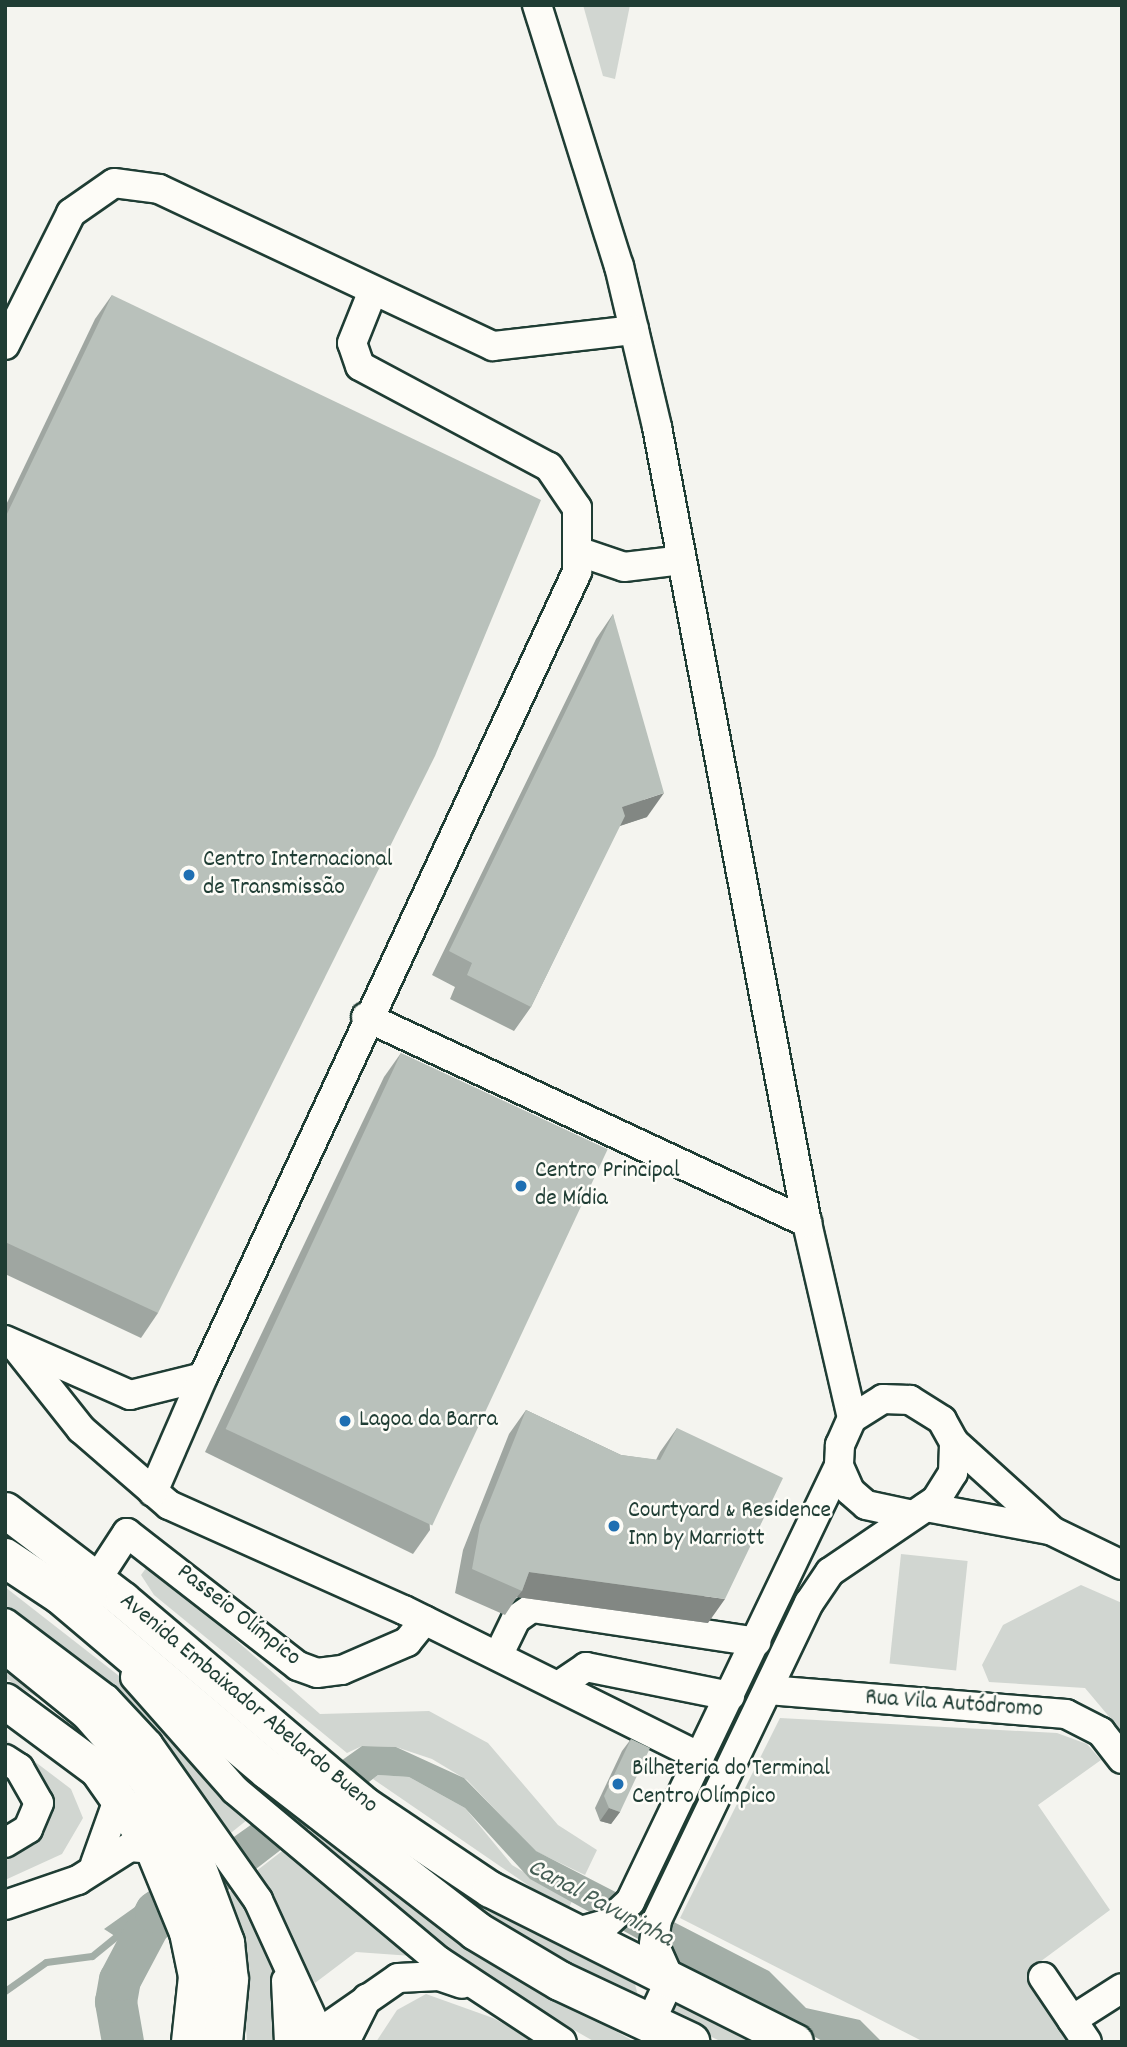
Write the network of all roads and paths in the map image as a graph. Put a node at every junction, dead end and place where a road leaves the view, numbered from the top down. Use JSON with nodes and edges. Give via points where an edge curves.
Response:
{"nodes":[{"id":1,"x":537,"y":5,"type":"edge"},
{"id":2,"x":372,"y":293,"type":"junction"},
{"id":3,"x":634,"y":330,"type":"junction"},
{"id":4,"x":5,"y":345,"type":"edge"},
{"id":5,"x":580,"y":552,"type":"junction"},
{"id":6,"x":682,"y":560,"type":"junction"},
{"id":7,"x":366,"y":1017,"type":"junction"},
{"id":8,"x":807,"y":1223,"type":"junction"},
{"id":9,"x":10,"y":1342,"type":"edge"},
{"id":10,"x":203,"y":1377,"type":"junction"},
{"id":11,"x":852,"y":1418,"type":"junction"},
{"id":12,"x":954,"y":1442,"type":"junction"},
{"id":13,"x":839,"y":1466,"type":"junction"},
{"id":14,"x":153,"y":1492,"type":"junction"},
{"id":15,"x":5,"y":1510,"type":"edge"},
{"id":16,"x":917,"y":1510,"type":"junction"},
{"id":17,"x":1052,"y":1531,"type":"junction"},
{"id":18,"x":5,"y":1559,"type":"edge"},
{"id":19,"x":1122,"y":1565,"type":"edge"},
{"id":20,"x":5,"y":1578,"type":"edge"},
{"id":21,"x":97,"y":1579,"type":"junction"},
{"id":22,"x":425,"y":1620,"type":"junction"},
{"id":23,"x":5,"y":1623,"type":"edge"},
{"id":24,"x":756,"y":1642,"type":"junction"},
{"id":25,"x":5,"y":1643,"type":"edge"},
{"id":26,"x":498,"y":1656,"type":"junction"},
{"id":27,"x":558,"y":1686,"type":"junction"},
{"id":28,"x":768,"y":1690,"type":"junction"},
{"id":29,"x":730,"y":1696,"type":"junction"},
{"id":30,"x":5,"y":1701,"type":"edge"},
{"id":31,"x":700,"y":1757,"type":"junction"},
{"id":32,"x":5,"y":1759,"type":"edge"},
{"id":33,"x":1122,"y":1759,"type":"edge"},
{"id":34,"x":283,"y":1761,"type":"junction"},
{"id":35,"x":119,"y":1797,"type":"junction"},
{"id":36,"x":338,"y":1827,"type":"junction"},
{"id":37,"x":11,"y":1835,"type":"edge"},
{"id":38,"x":176,"y":1844,"type":"junction"},
{"id":39,"x":95,"y":1864,"type":"junction"},
{"id":40,"x":5,"y":1905,"type":"edge"},
{"id":41,"x":202,"y":1923,"type":"junction"},
{"id":42,"x":590,"y":1929,"type":"junction"},
{"id":43,"x":282,"y":1951,"type":"junction"},
{"id":44,"x":663,"y":1965,"type":"junction"},
{"id":45,"x":1043,"y":1977,"type":"dead end"},
{"id":46,"x":379,"y":1986,"type":"junction"},
{"id":47,"x":1122,"y":1988,"type":"edge"},
{"id":48,"x":482,"y":1991,"type":"junction"},
{"id":49,"x":650,"y":2022,"type":"junction"},
{"id":50,"x":1079,"y":2031,"type":"edge"},
{"id":51,"x":316,"y":2039,"type":"edge"},
{"id":52,"x":189,"y":2042,"type":"edge"},
{"id":53,"x":223,"y":2042,"type":"edge"},
{"id":54,"x":289,"y":2042,"type":"edge"},
{"id":55,"x":345,"y":2042,"type":"edge"},
{"id":56,"x":562,"y":2042,"type":"edge"},
{"id":57,"x":690,"y":2042,"type":"edge"},
{"id":58,"x":796,"y":2042,"type":"edge"}],
"edges":[{"from":1,"to":3,"type":"street"},
{"from":2,"to":3,"type":"street","via":[[493,345]]},
{"from":2,"to":4,"type":"street","via":[[159,189],[114,183],[71,213]]},
{"from":2,"to":5,"type":"street","via":[[352,344],[360,366],[549,467],[577,508]]},
{"from":3,"to":6,"type":"street"},
{"from":5,"to":6,"type":"street","via":[[624,567]]},
{"from":5,"to":7,"type":"street","via":[[577,572]]},
{"from":6,"to":8,"type":"street"},
{"from":7,"to":8,"type":"street"},
{"from":7,"to":10,"type":"street"},
{"from":8,"to":11,"type":"street"},
{"from":9,"to":10,"type":"street","via":[[130,1395]]},
{"from":9,"to":14,"type":"street","via":[[56,1404]]},
{"from":10,"to":14,"type":"street"},
{"from":11,"to":12,"type":"street","via":[[883,1399],[910,1400],[933,1411]]},
{"from":11,"to":13,"type":"street","via":[[840,1445]]},
{"from":12,"to":16,"type":"street","via":[[949,1482]]},
{"from":12,"to":17,"type":"street"},
{"from":13,"to":16,"type":"street","via":[[850,1490],[866,1505]]},
{"from":13,"to":24,"type":"street"},
{"from":14,"to":22,"type":"street","via":[[194,1518]]},
{"from":15,"to":21,"type":"main road","name":"Avenida Embaixador Abelardo Bueno"},
{"from":16,"to":17,"type":"street"},
{"from":16,"to":28,"type":"street","via":[[830,1572]]},
{"from":17,"to":19,"type":"street"},
{"from":18,"to":34,"type":"highway","name":"Avenida Embaixador Abelardo Bueno","via":[[61,1595]]},
{"from":20,"to":36,"type":"street","via":[[138,1679],[235,1790]]},
{"from":21,"to":22,"type":"street","name":"Passeio Olímpico","via":[[127,1534],[307,1671],[342,1670],[414,1637]]},
{"from":21,"to":34,"type":"main road","name":"Avenida Embaixador Abelardo Bueno"},
{"from":22,"to":26,"type":"street"},
{"from":23,"to":38,"type":"street","via":[[106,1699]]},
{"from":24,"to":26,"type":"street","via":[[532,1608],[516,1619]]},
{"from":24,"to":29,"type":"street"},
{"from":25,"to":38,"type":"highway","via":[[97,1720],[147,1777]]},
{"from":26,"to":27,"type":"street"},
{"from":27,"to":29,"type":"street","via":[[586,1667]]},
{"from":27,"to":31,"type":"street"},
{"from":28,"to":33,"type":"street","name":"Rua Vila Autódromo","via":[[1066,1714],[1101,1732]]},
{"from":28,"to":44,"type":"street","via":[[657,1920]]},
{"from":29,"to":31,"type":"street"},
{"from":30,"to":35,"type":"main road","via":[[68,1742]]},
{"from":31,"to":42,"type":"street","via":[[625,1909]]},
{"from":32,"to":37,"type":"street","via":[[26,1777],[39,1803]]},
{"from":34,"to":36,"type":"highway","name":"Avenida Embaixador Abelardo Bueno"},
{"from":35,"to":38,"type":"main road"},
{"from":35,"to":39,"type":"street"},
{"from":36,"to":42,"type":"main road","name":"Avenida Embaixador Abelardo Bueno"},
{"from":36,"to":48,"type":"street"},
{"from":36,"to":49,"type":"highway","name":"Avenida Embaixador Abelardo Bueno","via":[[476,1931]]},
{"from":38,"to":39,"type":"street","via":[[130,1847]]},
{"from":38,"to":41,"type":"highway"},
{"from":38,"to":43,"type":"street","via":[[258,1899]]},
{"from":39,"to":40,"type":"street","via":[[78,1880]]},
{"from":41,"to":52,"type":"main road"},
{"from":41,"to":53,"type":"highway","via":[[229,1980]]},
{"from":42,"to":44,"type":"main road","name":"Avenida Embaixador Abelardo Bueno"},
{"from":43,"to":51,"type":"street"},
{"from":43,"to":54,"type":"street"},
{"from":44,"to":49,"type":"street"},
{"from":44,"to":58,"type":"main road","name":"Avenida Embaixador Abelardo Bueno"},
{"from":45,"to":50,"type":"street"},
{"from":46,"to":48,"type":"street","via":[[439,1976]]},
{"from":46,"to":51,"type":"street"},
{"from":46,"to":55,"type":"street","via":[[355,2016]]},
{"from":47,"to":50,"type":"street"},
{"from":48,"to":56,"type":"street"},
{"from":49,"to":57,"type":"highway","name":"Avenida Embaixador Abelardo Bueno"}]}
